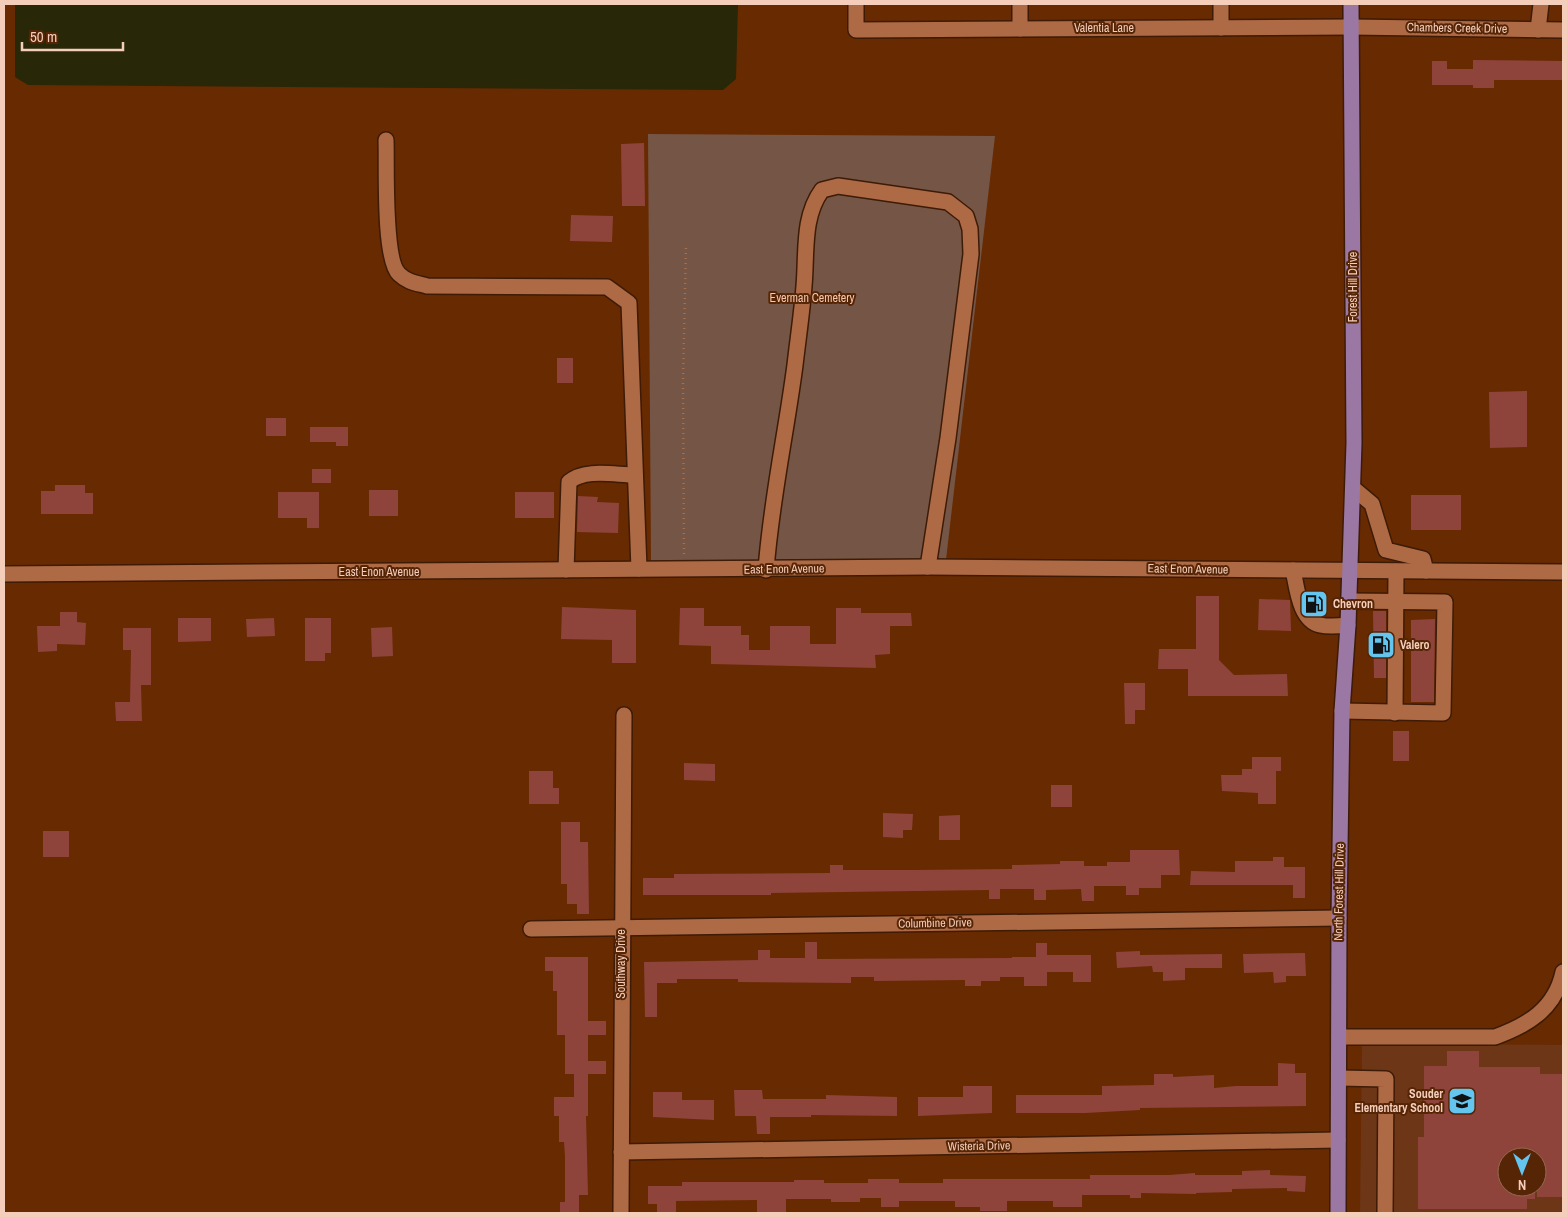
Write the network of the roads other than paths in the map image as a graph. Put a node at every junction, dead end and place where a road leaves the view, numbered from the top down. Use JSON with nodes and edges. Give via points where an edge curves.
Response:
{"nodes":[{"id":1,"x":856,"y":4,"type":"edge"},
{"id":2,"x":1020,"y":4,"type":"edge"},
{"id":3,"x":1221,"y":4,"type":"edge"},
{"id":4,"x":1351,"y":4,"type":"edge"},
{"id":5,"x":1540,"y":4,"type":"edge"},
{"id":6,"x":1351,"y":27,"type":"junction"},
{"id":7,"x":1220,"y":28,"type":"junction"},
{"id":8,"x":1020,"y":29,"type":"junction"},
{"id":9,"x":1538,"y":30,"type":"junction"},
{"id":10,"x":1563,"y":30,"type":"edge"},
{"id":11,"x":386,"y":140,"type":"dead end"},
{"id":12,"x":635,"y":475,"type":"junction"},
{"id":13,"x":1353,"y":488,"type":"junction"},
{"id":14,"x":928,"y":567,"type":"junction"},
{"id":15,"x":639,"y":569,"type":"junction"},
{"id":16,"x":566,"y":570,"type":"junction"},
{"id":17,"x":766,"y":570,"type":"junction"},
{"id":18,"x":1294,"y":570,"type":"junction"},
{"id":19,"x":1350,"y":571,"type":"junction"},
{"id":20,"x":1396,"y":571,"type":"junction"},
{"id":21,"x":1426,"y":571,"type":"junction"},
{"id":22,"x":1563,"y":572,"type":"edge"},
{"id":23,"x":4,"y":574,"type":"edge"},
{"id":24,"x":1349,"y":601,"type":"junction"},
{"id":25,"x":1396,"y":601,"type":"junction"},
{"id":26,"x":1348,"y":626,"type":"junction"},
{"id":27,"x":1342,"y":711,"type":"junction"},
{"id":28,"x":1395,"y":713,"type":"junction"},
{"id":29,"x":624,"y":716,"type":"dead end"},
{"id":30,"x":1339,"y":918,"type":"junction"},
{"id":31,"x":621,"y":927,"type":"junction"},
{"id":32,"x":530,"y":929,"type":"dead end"},
{"id":33,"x":1563,"y":972,"type":"edge"},
{"id":34,"x":1338,"y":1037,"type":"junction"},
{"id":35,"x":1338,"y":1078,"type":"junction"},
{"id":36,"x":1338,"y":1140,"type":"junction"},
{"id":37,"x":620,"y":1152,"type":"junction"},
{"id":38,"x":621,"y":1213,"type":"edge"},
{"id":39,"x":1338,"y":1213,"type":"edge"},
{"id":40,"x":1385,"y":1213,"type":"edge"}],
"edges":[{"from":1,"to":8,"type":"street","name":"Valentia Lane","via":[[856,30]]},
{"from":2,"to":8,"type":"street"},
{"from":3,"to":7,"type":"street"},
{"from":4,"to":6,"type":"main road","name":"Forest Hill Drive"},
{"from":5,"to":9,"type":"street"},
{"from":6,"to":7,"type":"street","name":"Valentia Lane"},
{"from":6,"to":9,"type":"street","name":"Chambers Creek Drive"},
{"from":6,"to":13,"type":"main road","name":"Forest Hill Drive"},
{"from":7,"to":8,"type":"street","name":"Valentia Lane"},
{"from":9,"to":10,"type":"street","name":"Chambers Creek Drive"},
{"from":11,"to":12,"type":"street","via":[[389,254],[398,274],[409,282],[427,286],[606,287],[629,303]]},
{"from":12,"to":15,"type":"street"},
{"from":12,"to":16,"type":"street","via":[[587,474],[576,476],[569,482]]},
{"from":13,"to":19,"type":"main road","name":"Forest Hill Drive"},
{"from":13,"to":21,"type":"street","via":[[1372,504],[1386,550],[1423,560]]},
{"from":14,"to":17,"type":"street","name":"East Enon Avenue"},
{"from":14,"to":17,"type":"street","via":[[971,254],[970,229],[966,216],[948,202],[838,186],[822,190],[813,202],[808,225],[798,340],[770,520]]},
{"from":14,"to":18,"type":"street","name":"East Enon Avenue"},
{"from":15,"to":16,"type":"street","name":"East Enon Avenue"},
{"from":15,"to":17,"type":"street","name":"East Enon Avenue"},
{"from":16,"to":23,"type":"street","name":"East Enon Avenue"},
{"from":18,"to":19,"type":"street","name":"East Enon Avenue"},
{"from":18,"to":26,"type":"street","via":[[1299,599],[1307,616],[1322,626]]},
{"from":19,"to":20,"type":"street","name":"East Enon Avenue"},
{"from":19,"to":24,"type":"main road","name":"North Forest Hill Drive"},
{"from":20,"to":21,"type":"street","name":"East Enon Avenue"},
{"from":20,"to":25,"type":"street"},
{"from":21,"to":22,"type":"street","name":"East Enon Avenue"},
{"from":24,"to":25,"type":"street"},
{"from":24,"to":26,"type":"main road","name":"North Forest Hill Drive"},
{"from":25,"to":28,"type":"street"},
{"from":25,"to":28,"type":"street","via":[[1444,602],[1443,714]]},
{"from":26,"to":27,"type":"main road","name":"North Forest Hill Drive"},
{"from":27,"to":28,"type":"street"},
{"from":27,"to":30,"type":"main road","name":"North Forest Hill Drive"},
{"from":29,"to":31,"type":"street","name":"Southway Drive"},
{"from":30,"to":31,"type":"street","name":"Columbine Drive"},
{"from":30,"to":34,"type":"main road","name":"North Forest Hill Drive"},
{"from":31,"to":32,"type":"street","name":"Columbine Drive"},
{"from":31,"to":37,"type":"street","name":"Southway Drive"},
{"from":33,"to":34,"type":"street","via":[[1552,1002],[1538,1014],[1495,1038]]},
{"from":34,"to":35,"type":"main road","name":"North Forest Hill Drive"},
{"from":35,"to":36,"type":"main road","name":"North Forest Hill Drive"},
{"from":35,"to":40,"type":"street","via":[[1386,1079]]},
{"from":36,"to":37,"type":"street","name":"Wisteria Drive"},
{"from":36,"to":39,"type":"main road","name":"North Forest Hill Drive"},
{"from":37,"to":38,"type":"street","name":"Southway Drive"}]}
